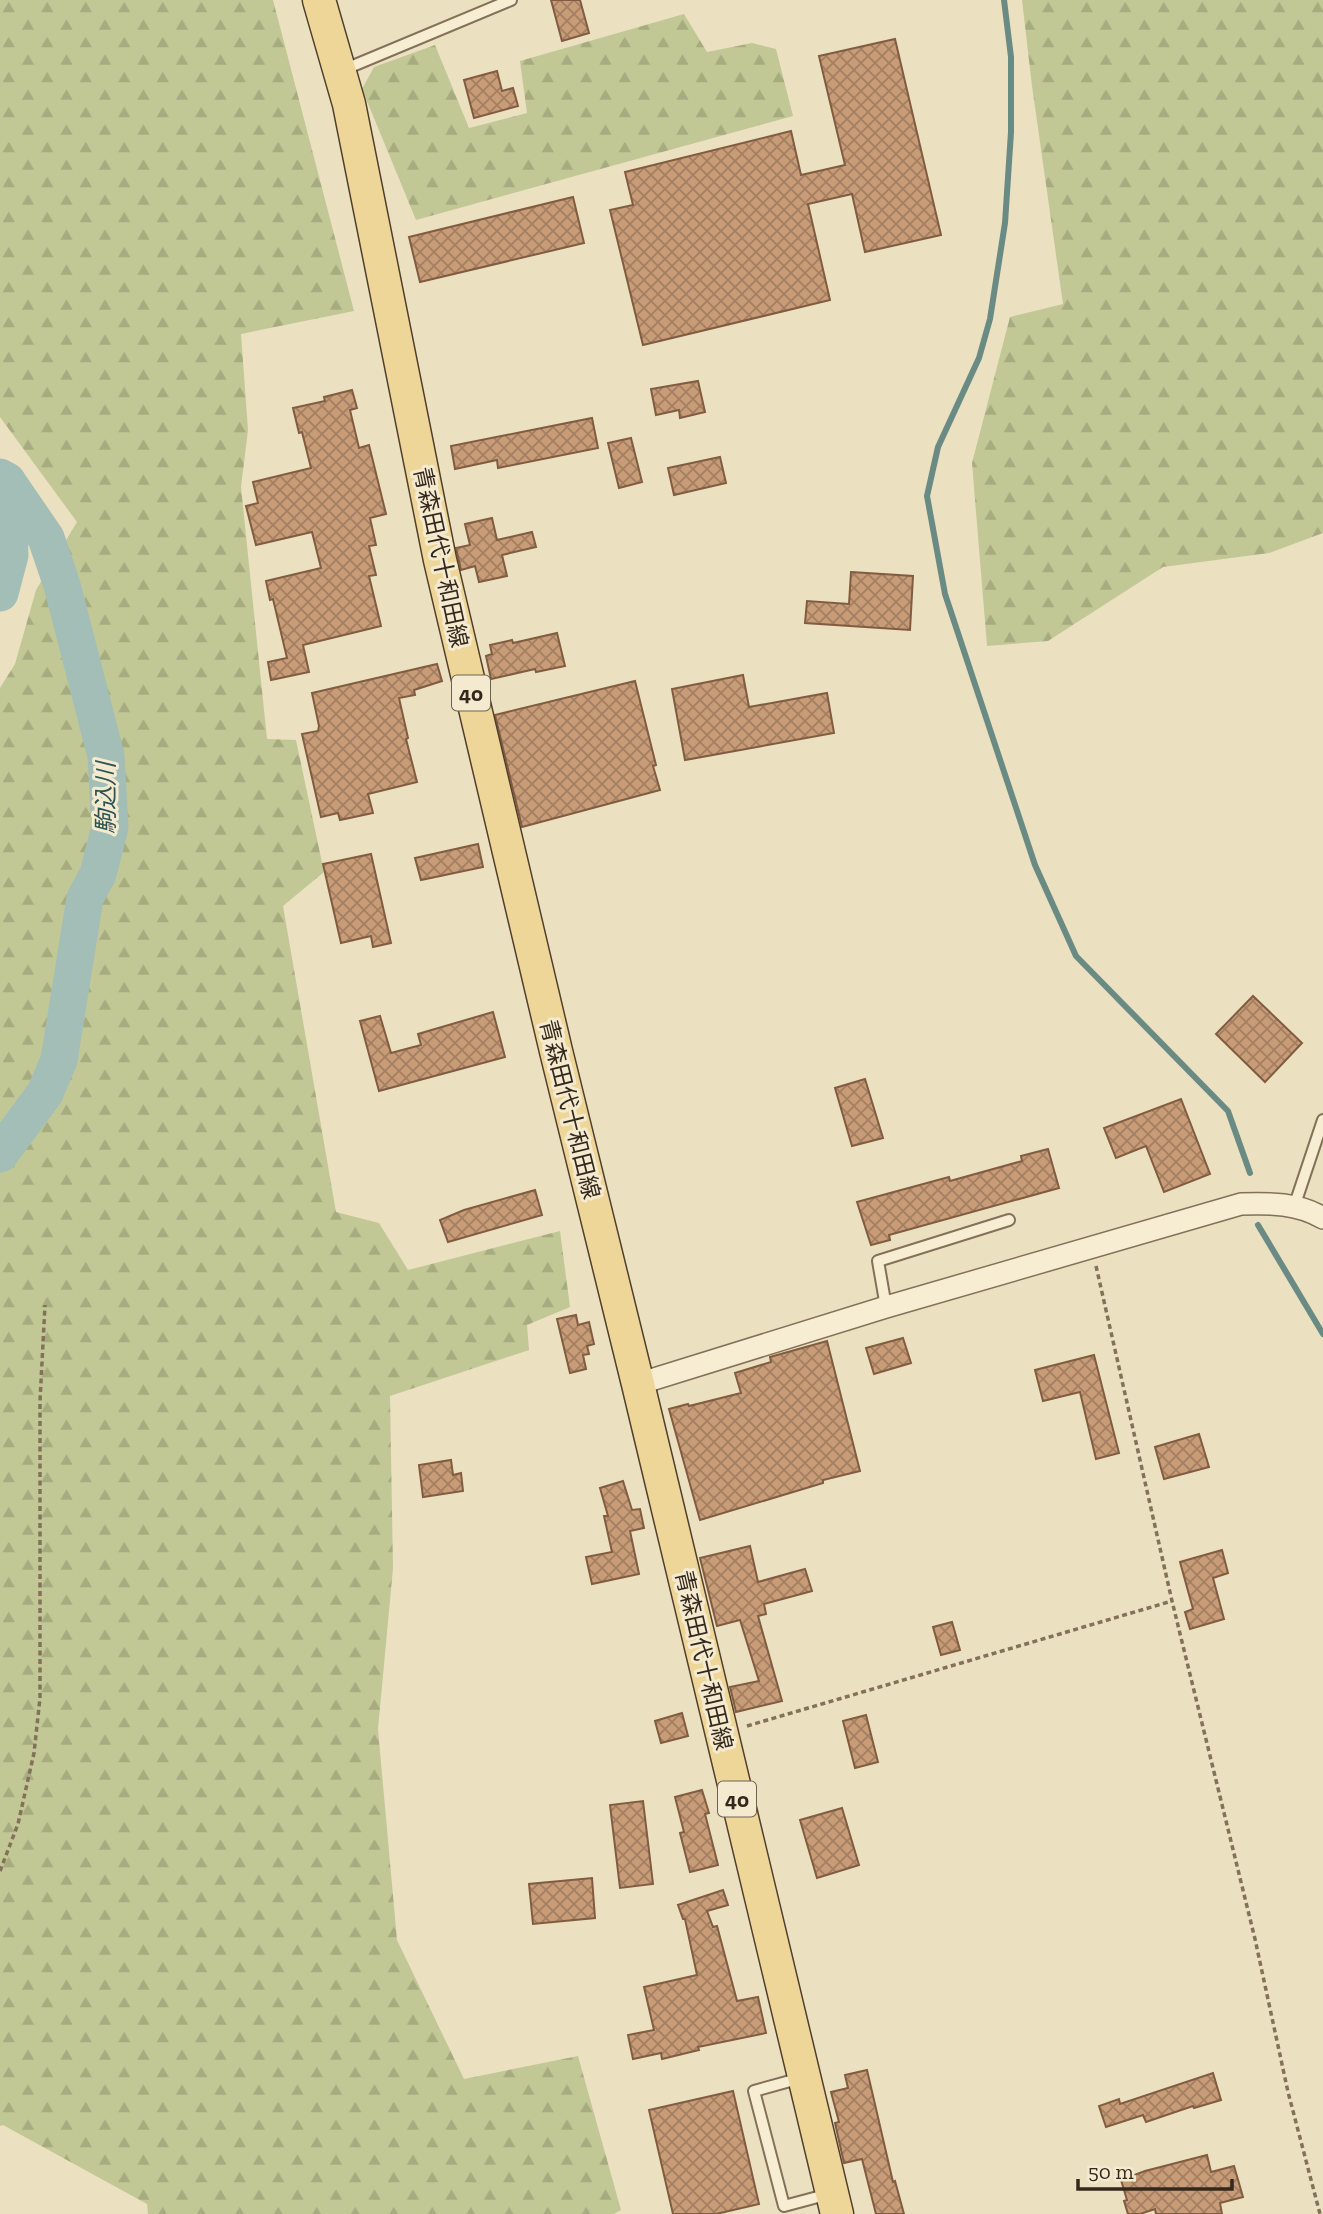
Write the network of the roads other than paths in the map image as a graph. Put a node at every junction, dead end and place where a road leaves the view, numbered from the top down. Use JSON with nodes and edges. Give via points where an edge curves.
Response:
{"nodes":[{"id":1,"x":319,"y":0,"type":"edge"},
{"id":2,"x":512,"y":0,"type":"edge"},
{"id":3,"x":339,"y":71,"type":"junction"},
{"id":4,"x":1323,"y":1121,"type":"edge"},
{"id":5,"x":1294,"y":1207,"type":"junction"},
{"id":6,"x":1323,"y":1218,"type":"edge"},
{"id":7,"x":1009,"y":1220,"type":"dead end"},
{"id":8,"x":886,"y":1307,"type":"junction"},
{"id":9,"x":638,"y":1384,"type":"junction"},
{"id":10,"x":804,"y":2078,"type":"junction"},
{"id":11,"x":834,"y":2204,"type":"edge"}],
"edges":[{"from":1,"to":3,"type":"main road","name":"青森田代十和田線","number":"40"},
{"from":2,"to":3,"type":"lane"},
{"from":3,"to":9,"type":"main road","name":"青森田代十和田線","number":"40","via":[[440,560]]},
{"from":4,"to":5,"type":"lane"},
{"from":5,"to":6,"type":"street"},
{"from":5,"to":8,"type":"street","via":[[1241,1203]]},
{"from":7,"to":8,"type":"lane","via":[[878,1261]]},
{"from":8,"to":9,"type":"street"},
{"from":9,"to":10,"type":"main road","name":"青森田代十和田線","number":"40"},
{"from":10,"to":11,"type":"main road","name":"青森田代十和田線","number":"40"},
{"from":10,"to":11,"type":"lane","via":[[754,2091],[784,2206]]}]}
